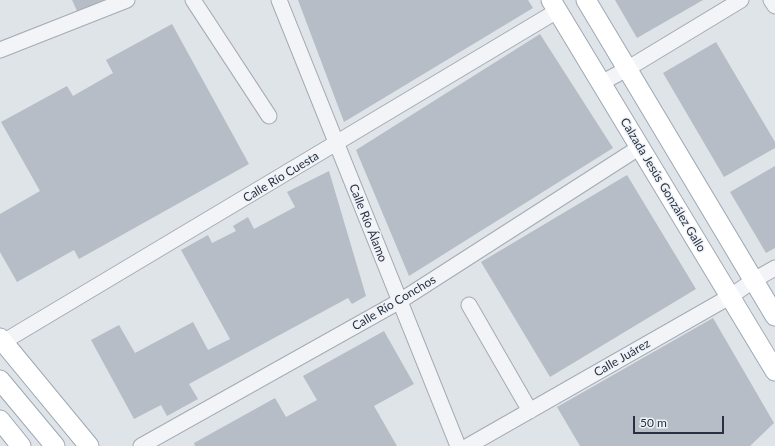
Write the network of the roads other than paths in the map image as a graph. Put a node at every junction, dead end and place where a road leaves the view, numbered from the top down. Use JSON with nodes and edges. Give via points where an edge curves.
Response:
{"nodes":[{"id":1,"x":127,"y":0,"type":"edge"},
{"id":2,"x":193,"y":0,"type":"edge"},
{"id":3,"x":279,"y":0,"type":"edge"},
{"id":4,"x":586,"y":0,"type":"edge"},
{"id":5,"x":741,"y":0,"type":"edge"},
{"id":6,"x":772,"y":0,"type":"edge"},
{"id":7,"x":554,"y":6,"type":"edge"},
{"id":8,"x":775,"y":6,"type":"edge"},
{"id":9,"x":0,"y":50,"type":"edge"},
{"id":10,"x":627,"y":69,"type":"junction"},
{"id":11,"x":601,"y":83,"type":"junction"},
{"id":12,"x":269,"y":116,"type":"dead end"},
{"id":13,"x":336,"y":144,"type":"junction"},
{"id":14,"x":640,"y":147,"type":"junction"},
{"id":15,"x":775,"y":268,"type":"edge"},
{"id":16,"x":754,"y":280,"type":"junction"},
{"id":17,"x":731,"y":296,"type":"junction"},
{"id":18,"x":400,"y":302,"type":"junction"},
{"id":19,"x":469,"y":304,"type":"dead end"},
{"id":20,"x":775,"y":316,"type":"edge"},
{"id":21,"x":2,"y":340,"type":"edge"},
{"id":22,"x":775,"y":370,"type":"edge"},
{"id":23,"x":0,"y":380,"type":"edge"},
{"id":24,"x":530,"y":411,"type":"junction"},
{"id":25,"x":0,"y":420,"type":"edge"},
{"id":26,"x":21,"y":446,"type":"edge"},
{"id":27,"x":55,"y":446,"type":"edge"},
{"id":28,"x":89,"y":446,"type":"edge"},
{"id":29,"x":141,"y":446,"type":"edge"},
{"id":30,"x":458,"y":446,"type":"edge"},
{"id":31,"x":468,"y":446,"type":"edge"}],
"edges":[{"from":1,"to":9,"type":"street"},
{"from":2,"to":12,"type":"street"},
{"from":3,"to":13,"type":"street","name":"Calle Río Álamo"},
{"from":4,"to":10,"type":"main road"},
{"from":5,"to":10,"type":"street"},
{"from":6,"to":8,"type":"street"},
{"from":7,"to":11,"type":"main road","name":"Calzada Jesús González Gallo"},
{"from":7,"to":13,"type":"street","name":"Calle Río Cuesta"},
{"from":10,"to":11,"type":"street"},
{"from":10,"to":16,"type":"main road"},
{"from":11,"to":14,"type":"main road","name":"Calzada Jesús González Gallo"},
{"from":13,"to":18,"type":"street","name":"Calle Río Álamo"},
{"from":13,"to":21,"type":"street","name":"Calle Río Cuesta"},
{"from":14,"to":17,"type":"main road","name":"Calzada Jesús González Gallo"},
{"from":14,"to":18,"type":"street","name":"Calle Río Conchos"},
{"from":15,"to":16,"type":"street","name":"Calle Juárez"},
{"from":16,"to":17,"type":"street","name":"Calle Juárez"},
{"from":16,"to":20,"type":"main road"},
{"from":17,"to":22,"type":"main road","name":"Calzada Jesús González Gallo"},
{"from":17,"to":24,"type":"street","name":"Calle Juárez"},
{"from":18,"to":29,"type":"street","name":"Calle Río Conchos"},
{"from":18,"to":30,"type":"street","name":"Calle Río Álamo"},
{"from":19,"to":24,"type":"street"},
{"from":21,"to":28,"type":"main road"},
{"from":23,"to":27,"type":"main road"},
{"from":24,"to":31,"type":"street","name":"Calle Juárez"},
{"from":25,"to":26,"type":"main road"}]}
